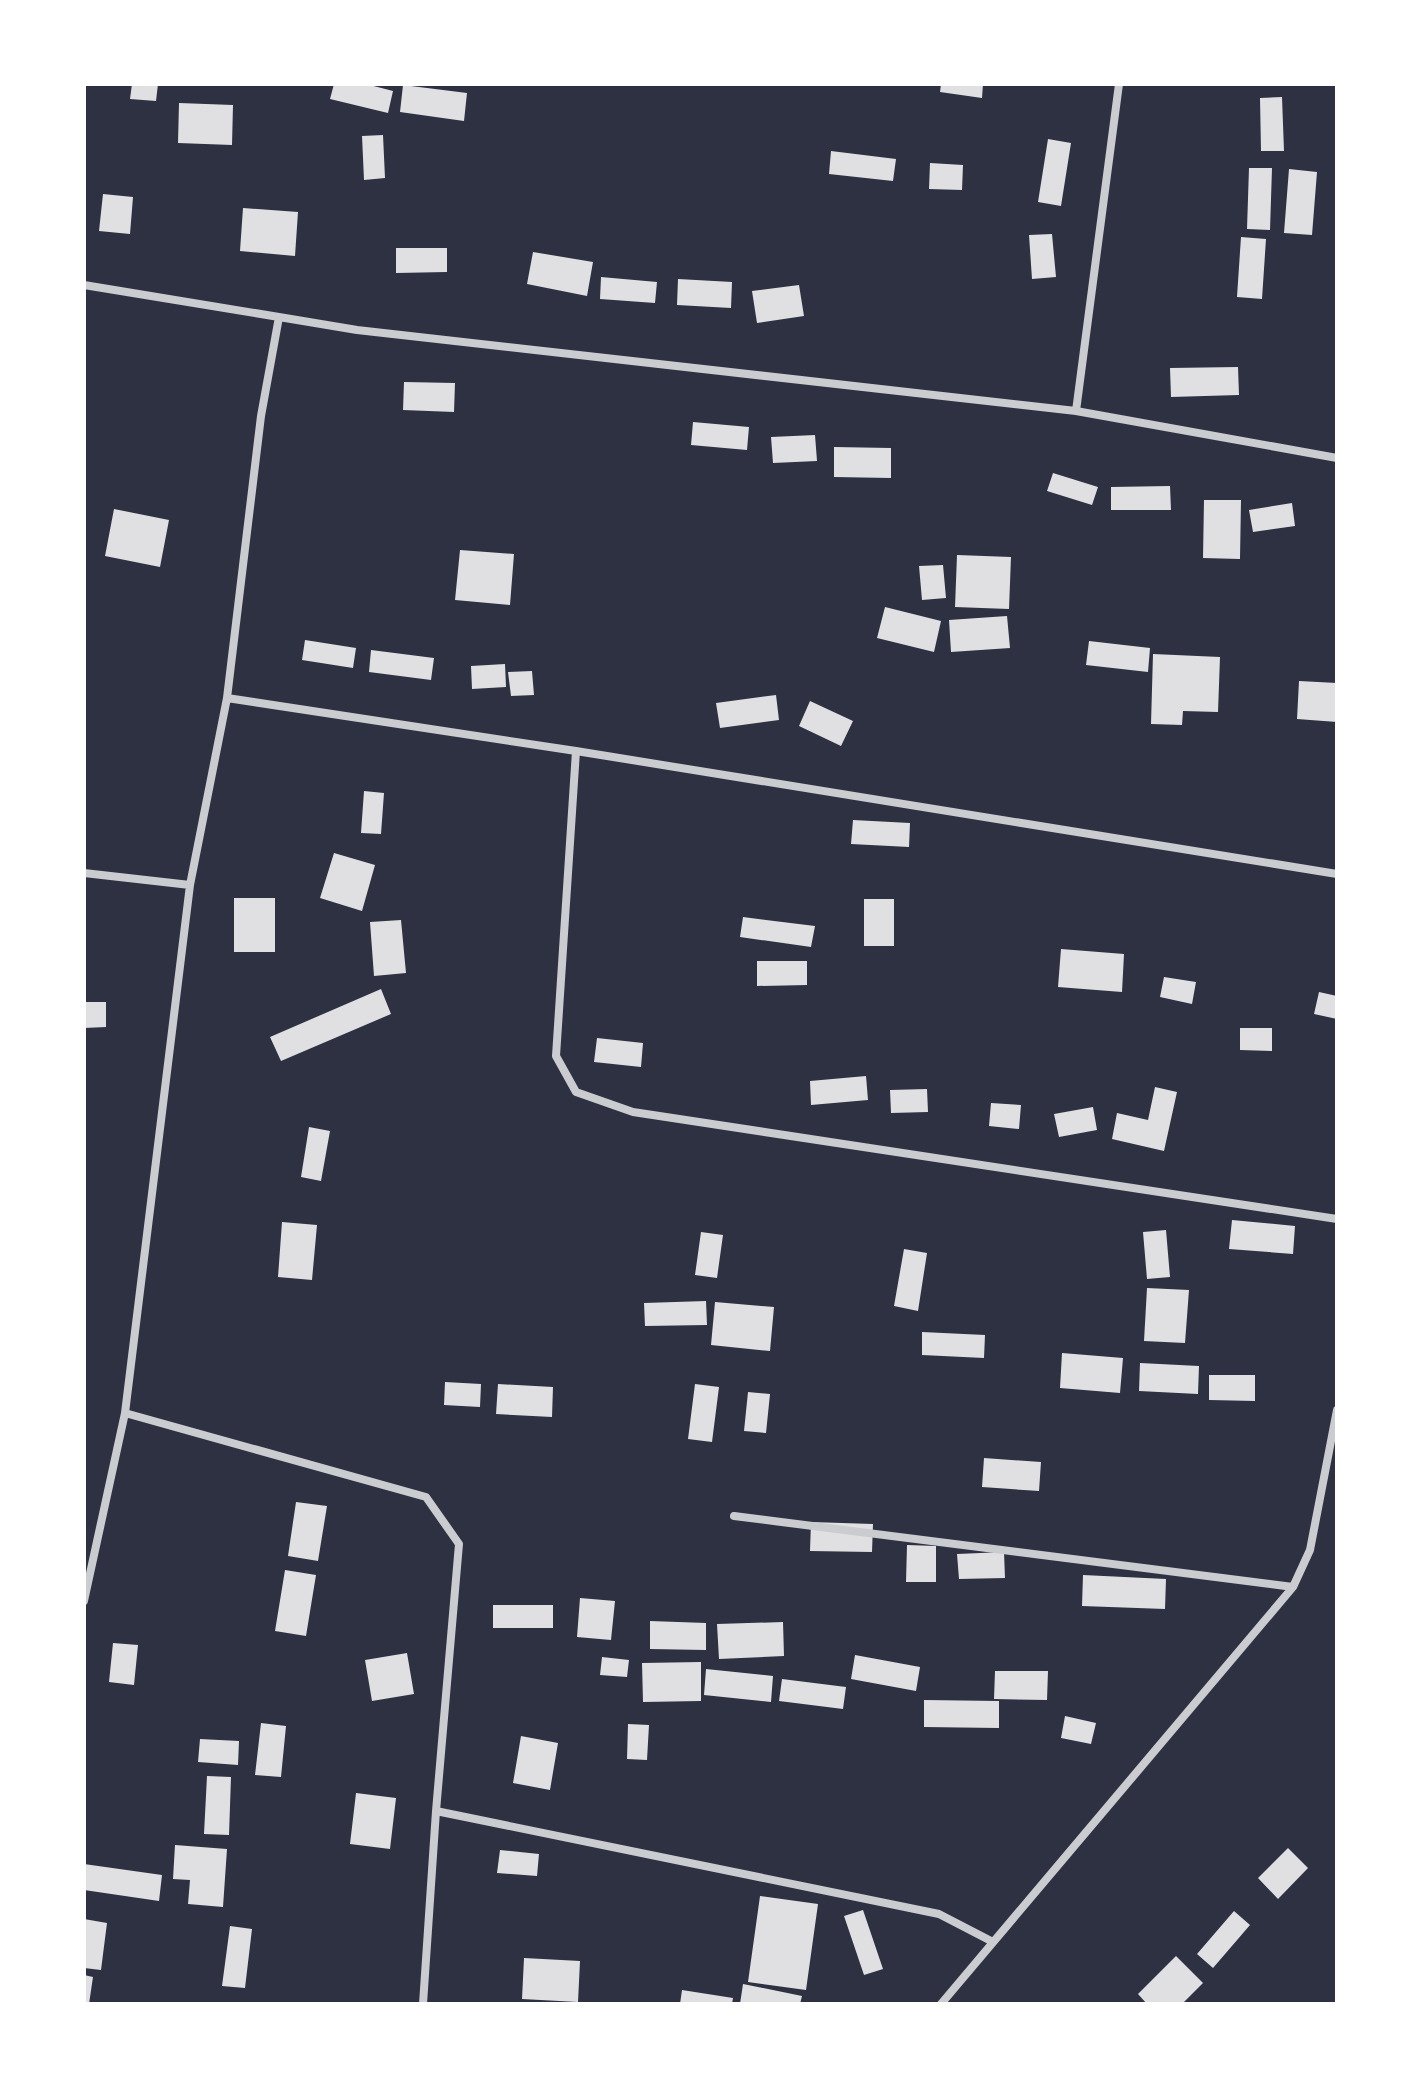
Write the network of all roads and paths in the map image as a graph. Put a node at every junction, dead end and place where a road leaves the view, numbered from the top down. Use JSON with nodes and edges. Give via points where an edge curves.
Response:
{"nodes":[{"id":1,"x":1119,"y":84,"type":"edge"},
{"id":2,"x":84,"y":285,"type":"edge"},
{"id":3,"x":279,"y":317,"type":"junction"},
{"id":4,"x":1076,"y":411,"type":"junction"},
{"id":5,"x":1337,"y":458,"type":"edge"},
{"id":6,"x":227,"y":698,"type":"junction"},
{"id":7,"x":576,"y":751,"type":"junction"},
{"id":8,"x":84,"y":873,"type":"edge"},
{"id":9,"x":1337,"y":874,"type":"edge"},
{"id":10,"x":190,"y":885,"type":"junction"},
{"id":11,"x":1337,"y":1219,"type":"edge"},
{"id":12,"x":1337,"y":1410,"type":"edge"},
{"id":13,"x":125,"y":1413,"type":"junction"},
{"id":14,"x":734,"y":1516,"type":"dead end"},
{"id":15,"x":1293,"y":1587,"type":"junction"},
{"id":16,"x":84,"y":1601,"type":"edge"},
{"id":17,"x":436,"y":1811,"type":"junction"},
{"id":18,"x":993,"y":1942,"type":"junction"},
{"id":19,"x":423,"y":2004,"type":"edge"},
{"id":20,"x":941,"y":2004,"type":"edge"}],
"edges":[{"from":1,"to":4,"type":"street"},
{"from":2,"to":3,"type":"street"},
{"from":3,"to":4,"type":"street"},
{"from":3,"to":6,"type":"street","via":[[261,416]]},
{"from":4,"to":5,"type":"street"},
{"from":6,"to":7,"type":"street"},
{"from":6,"to":10,"type":"street"},
{"from":7,"to":9,"type":"street"},
{"from":7,"to":11,"type":"street","via":[[556,1056],[576,1092],[633,1112]]},
{"from":8,"to":10,"type":"street"},
{"from":10,"to":13,"type":"street"},
{"from":12,"to":15,"type":"street","via":[[1310,1550]]},
{"from":13,"to":16,"type":"street"},
{"from":13,"to":17,"type":"street","via":[[426,1497],[459,1544]]},
{"from":14,"to":15,"type":"street"},
{"from":15,"to":18,"type":"street"},
{"from":17,"to":18,"type":"street","via":[[939,1914]]},
{"from":17,"to":19,"type":"street"},
{"from":18,"to":20,"type":"street"}]}
